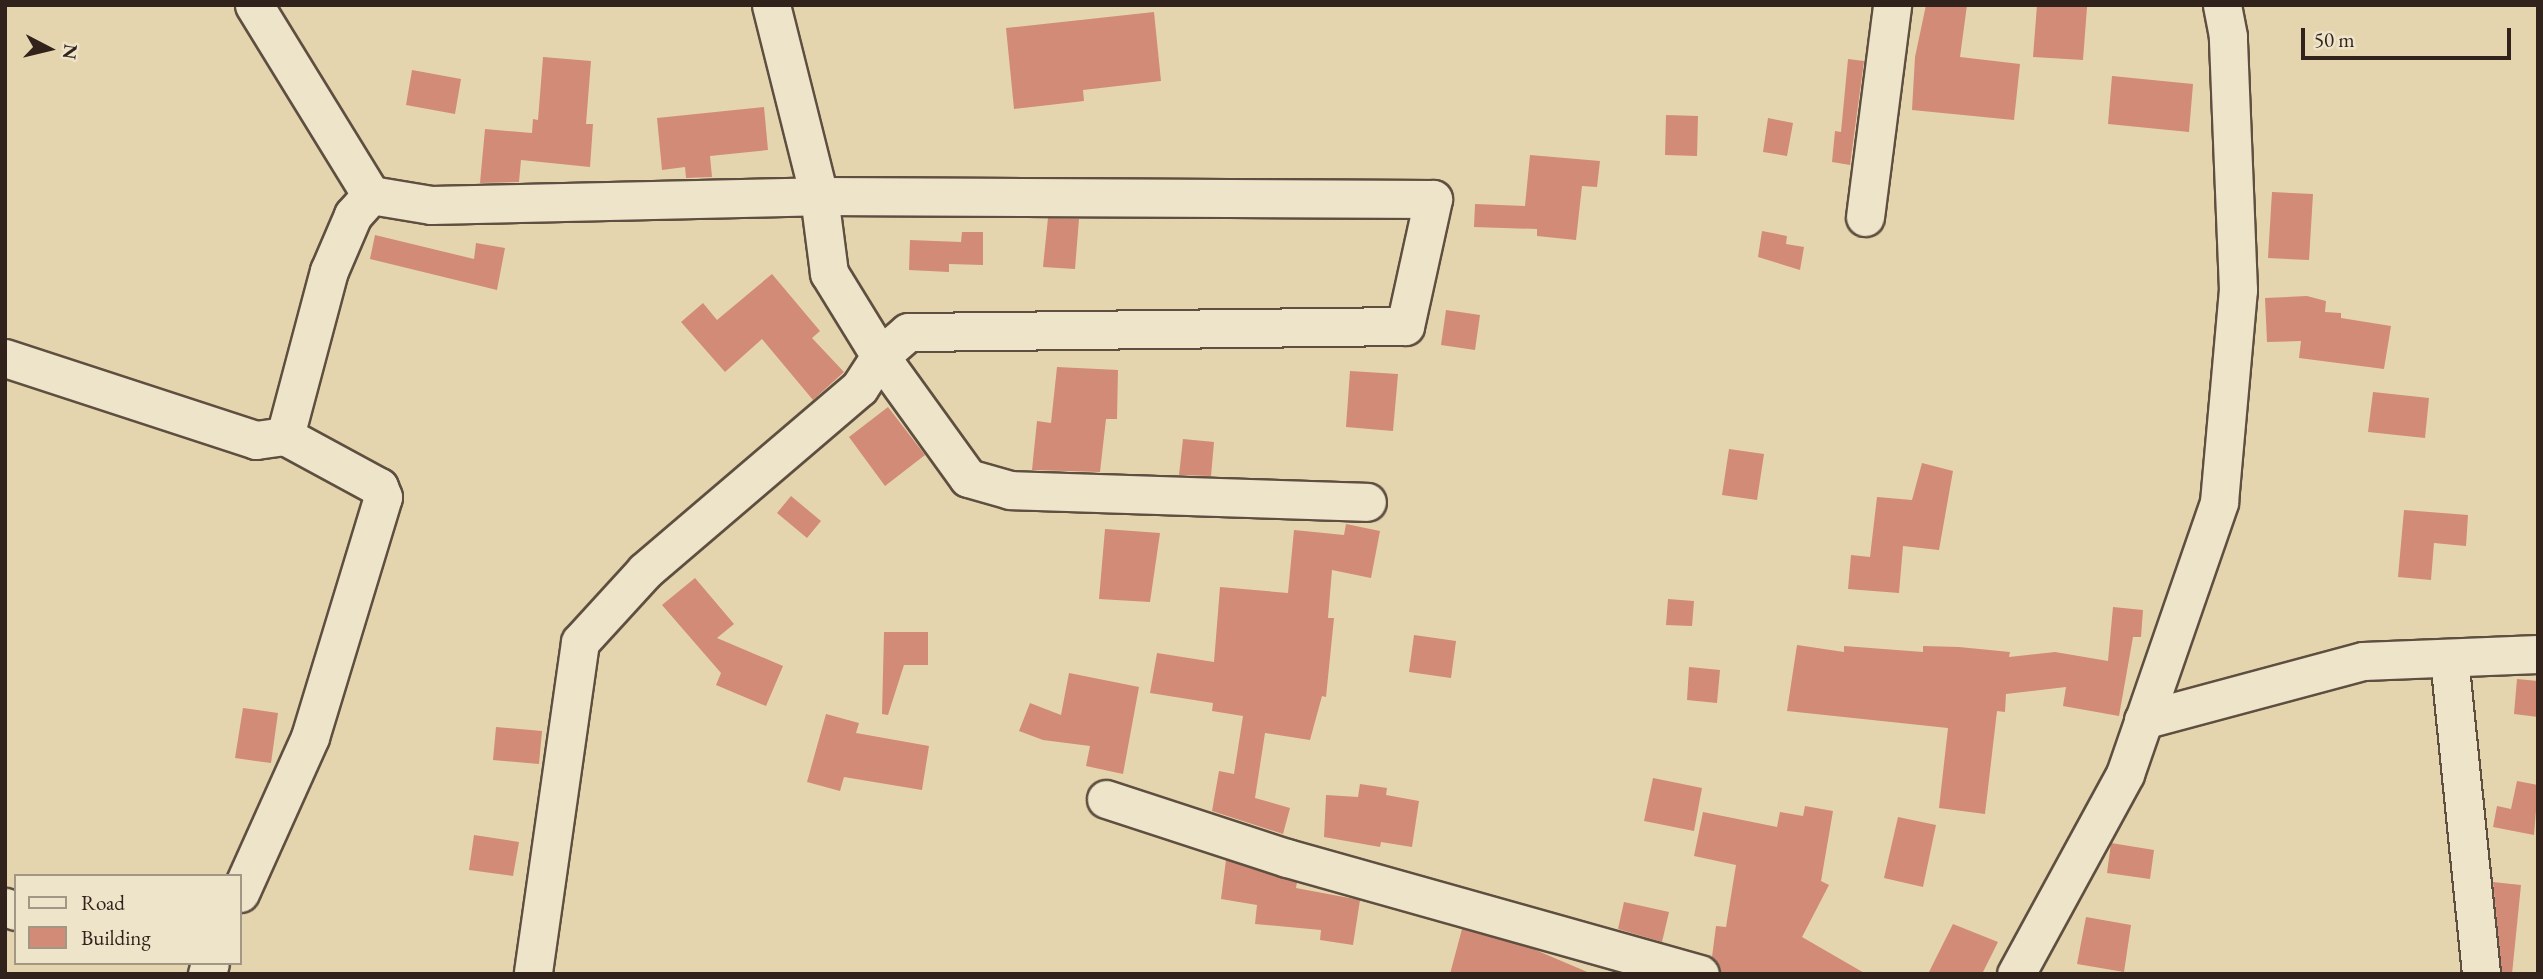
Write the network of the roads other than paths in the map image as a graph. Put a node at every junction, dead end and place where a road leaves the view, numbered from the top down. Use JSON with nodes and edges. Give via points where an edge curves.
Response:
{"nodes":[{"id":1,"x":254,"y":5,"type":"edge"},
{"id":2,"x":771,"y":5,"type":"edge"},
{"id":3,"x":1892,"y":5,"type":"edge"},
{"id":4,"x":2222,"y":5,"type":"edge"},
{"id":5,"x":371,"y":195,"type":"junction"},
{"id":6,"x":819,"y":196,"type":"junction"},
{"id":7,"x":1865,"y":218,"type":"dead end"},
{"id":8,"x":880,"y":356,"type":"junction"},
{"id":9,"x":5,"y":358,"type":"edge"},
{"id":10,"x":285,"y":436,"type":"junction"},
{"id":11,"x":1367,"y":502,"type":"dead end"},
{"id":12,"x":2538,"y":654,"type":"edge"},
{"id":13,"x":2449,"y":658,"type":"junction"},
{"id":14,"x":2143,"y":720,"type":"junction"},
{"id":15,"x":1106,"y":799,"type":"dead end"},
{"id":16,"x":242,"y":889,"type":"edge"},
{"id":17,"x":533,"y":974,"type":"edge"},
{"id":18,"x":1700,"y":974,"type":"edge"},
{"id":19,"x":2016,"y":974,"type":"edge"},
{"id":20,"x":2481,"y":974,"type":"edge"}],
"edges":[{"from":1,"to":5,"type":"street"},
{"from":2,"to":6,"type":"street"},
{"from":3,"to":7,"type":"street"},
{"from":4,"to":14,"type":"street","via":[[2228,36],[2238,290],[2219,502]]},
{"from":5,"to":6,"type":"street","via":[[431,205]]},
{"from":5,"to":10,"type":"street","via":[[353,215],[329,271]]},
{"from":6,"to":8,"type":"street","via":[[829,273]]},
{"from":6,"to":8,"type":"street","via":[[1433,200],[1405,327],[908,332]]},
{"from":8,"to":11,"type":"street","via":[[968,478],[1010,490]]},
{"from":8,"to":17,"type":"street","via":[[859,388],[645,571],[580,642]]},
{"from":9,"to":10,"type":"street","via":[[257,440]]},
{"from":10,"to":16,"type":"street","via":[[379,487],[383,497],[310,737]]},
{"from":12,"to":13,"type":"street"},
{"from":13,"to":14,"type":"street","via":[[2363,661]]},
{"from":13,"to":20,"type":"street"},
{"from":14,"to":19,"type":"street","via":[[2125,774]]},
{"from":15,"to":18,"type":"street","via":[[1287,858]]}]}
